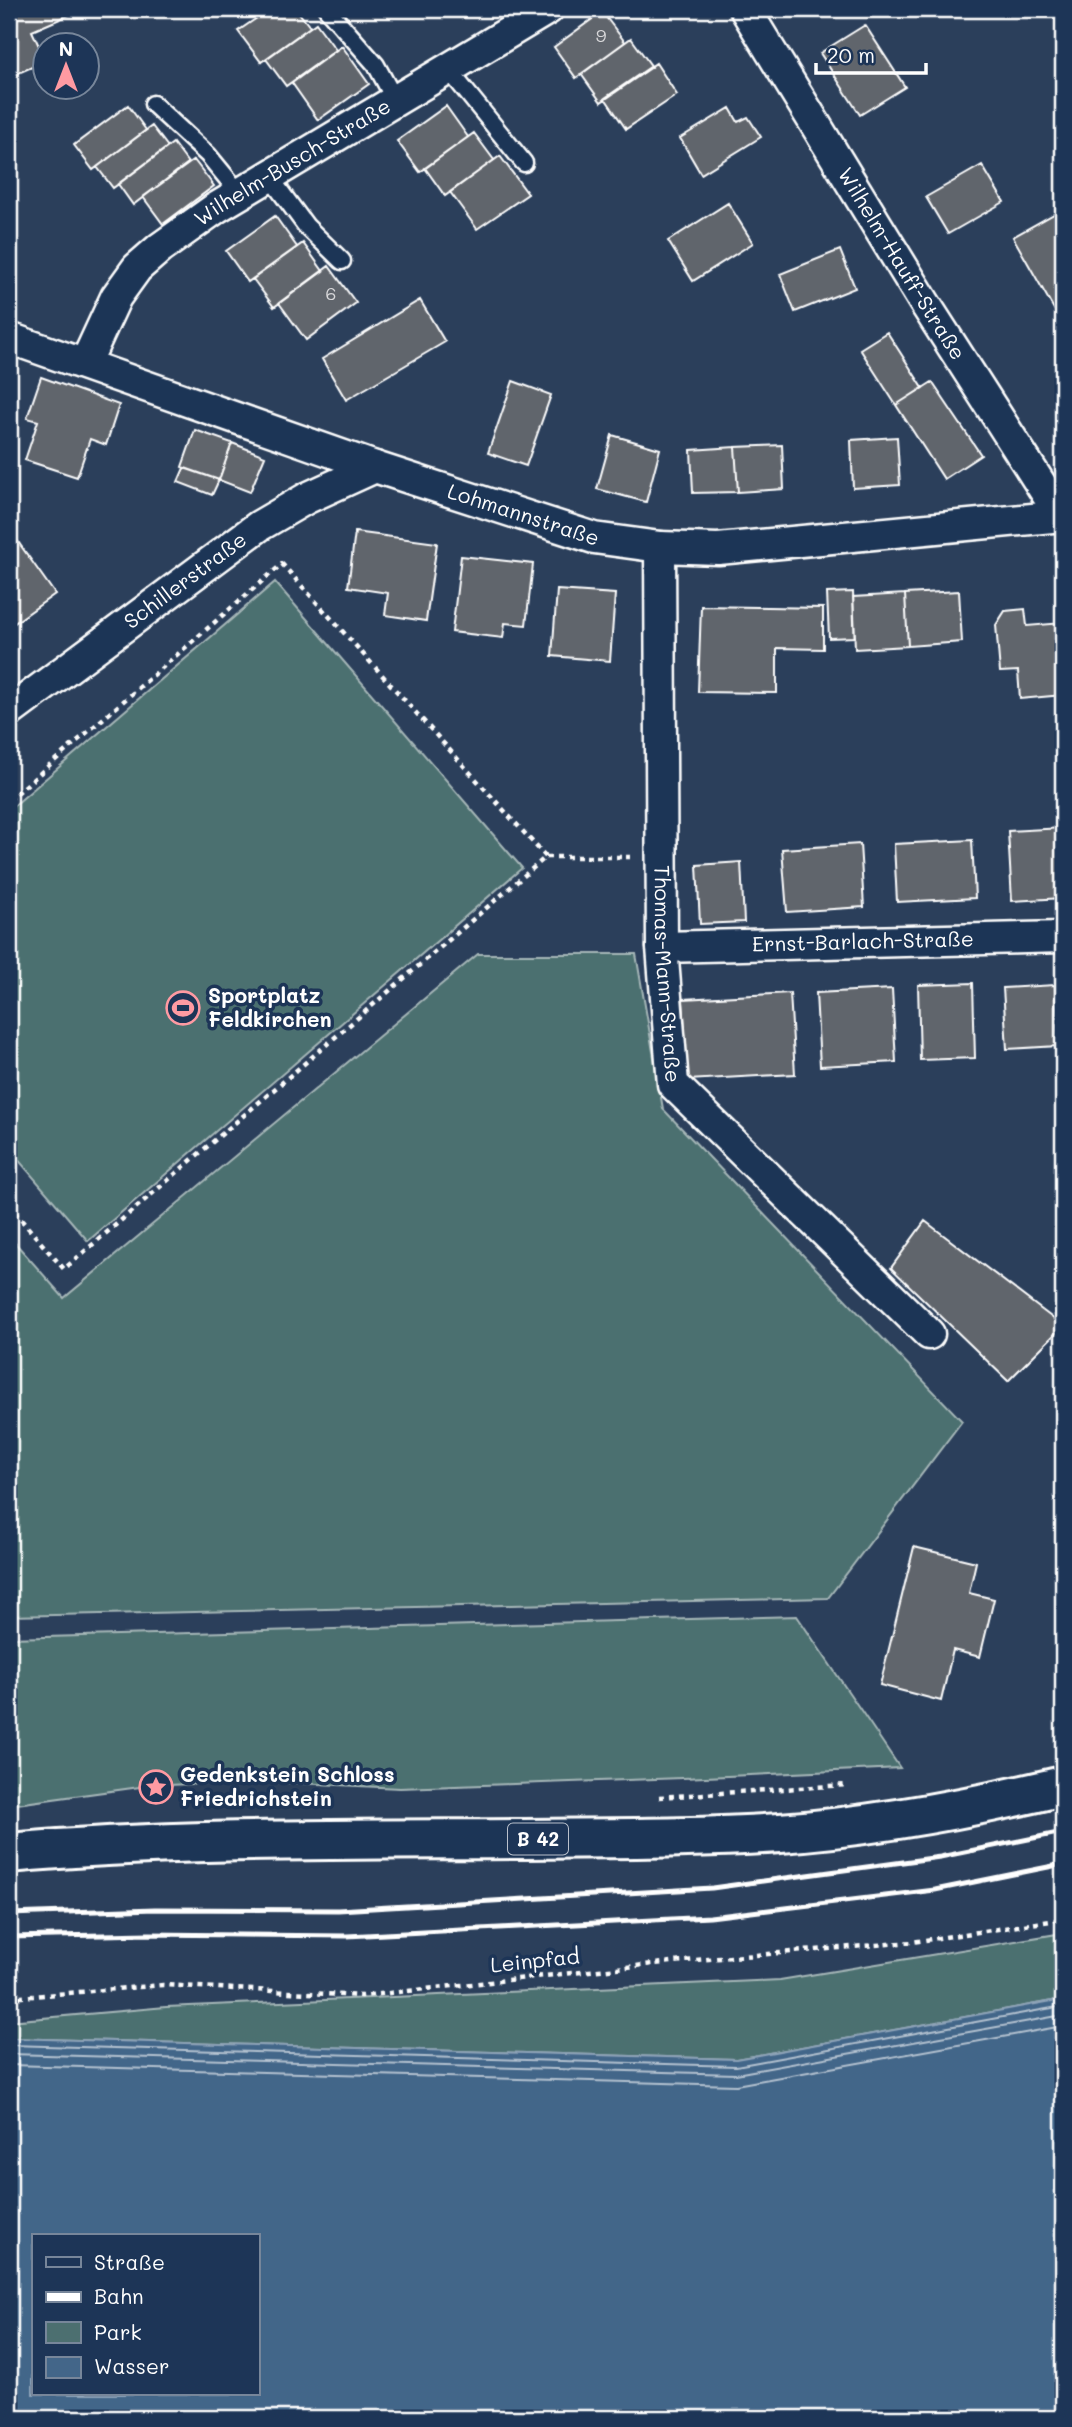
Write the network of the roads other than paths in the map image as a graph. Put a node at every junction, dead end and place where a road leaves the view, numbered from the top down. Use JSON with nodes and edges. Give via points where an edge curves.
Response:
{"nodes":[{"id":1,"x":327,"y":9,"type":"edge"},
{"id":2,"x":548,"y":9,"type":"edge"},
{"id":3,"x":745,"y":9,"type":"edge"},
{"id":4,"x":448,"y":69,"type":"junction"},
{"id":5,"x":395,"y":100,"type":"junction"},
{"id":6,"x":153,"y":104,"type":"dead end"},
{"id":7,"x":524,"y":163,"type":"dead end"},
{"id":8,"x":269,"y":176,"type":"junction"},
{"id":9,"x":240,"y":194,"type":"junction"},
{"id":10,"x":342,"y":261,"type":"dead end"},
{"id":11,"x":9,"y":338,"type":"edge"},
{"id":12,"x":85,"y":364,"type":"junction"},
{"id":13,"x":375,"y":467,"type":"junction"},
{"id":14,"x":1062,"y":516,"type":"edge"},
{"id":15,"x":660,"y":547,"type":"junction"},
{"id":16,"x":9,"y":712,"type":"edge"},
{"id":17,"x":1063,"y":937,"type":"edge"},
{"id":18,"x":662,"y":947,"type":"junction"},
{"id":19,"x":929,"y":1334,"type":"dead end"},
{"id":20,"x":1063,"y":1786,"type":"edge"},
{"id":21,"x":9,"y":1853,"type":"edge"}],
"edges":[{"from":1,"to":5,"type":"lane","via":[[376,65]]},
{"from":2,"to":4,"type":"street","name":"Wilhelm-Busch-Straße"},
{"from":3,"to":14,"type":"street","name":"Wilhelm-Hauff-Straße","via":[[924,302]]},
{"from":4,"to":5,"type":"street","name":"Wilhelm-Busch-Straße"},
{"from":4,"to":7,"type":"lane"},
{"from":5,"to":8,"type":"street","name":"Wilhelm-Busch-Straße"},
{"from":6,"to":9,"type":"lane","via":[[208,155]]},
{"from":8,"to":9,"type":"street","name":"Wilhelm-Busch-Straße"},
{"from":8,"to":10,"type":"lane","via":[[306,226]]},
{"from":9,"to":12,"type":"street","name":"Wilhelm-Busch-Straße","via":[[137,268],[116,297]]},
{"from":11,"to":12,"type":"street","name":"Lohmannstraße"},
{"from":12,"to":13,"type":"street","name":"Lohmannstraße"},
{"from":13,"to":15,"type":"street","name":"Lohmannstraße","via":[[594,538]]},
{"from":13,"to":16,"type":"street","name":"Schillerstraße","via":[[259,526]]},
{"from":14,"to":15,"type":"street","name":"Lohmannstraße","via":[[718,549]]},
{"from":15,"to":18,"type":"street","name":"Thomas-Mann-Straße"},
{"from":17,"to":18,"type":"street","name":"Ernst-Barlach-Straße"},
{"from":18,"to":19,"type":"street","name":"Thomas-Mann-Straße","via":[[673,1084]]},
{"from":20,"to":21,"type":"main road","number":"B 42","via":[[937,1813],[782,1833],[251,1840]]}]}
